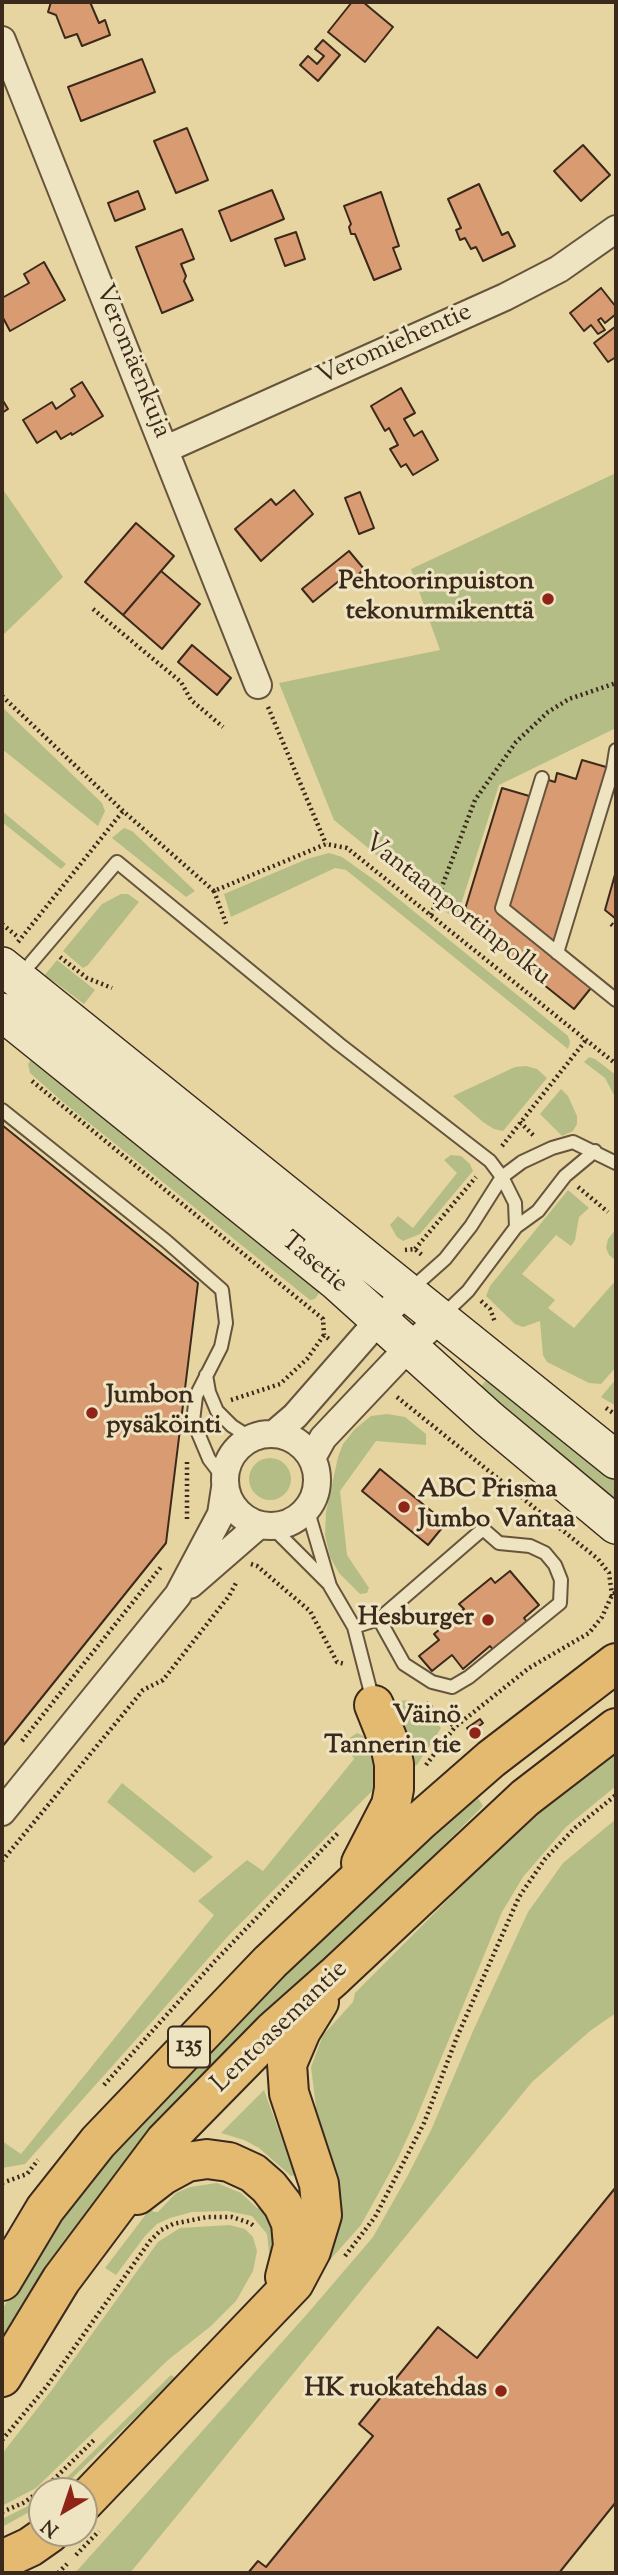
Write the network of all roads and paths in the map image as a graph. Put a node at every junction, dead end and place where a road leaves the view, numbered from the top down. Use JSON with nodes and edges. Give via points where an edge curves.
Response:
{"nodes":[{"id":1,"x":2,"y":40,"type":"edge"},
{"id":2,"x":616,"y":229,"type":"edge"},
{"id":3,"x":166,"y":449,"type":"junction"},
{"id":4,"x":93,"y":609,"type":"dead end"},
{"id":5,"x":616,"y":683,"type":"edge"},
{"id":6,"x":258,"y":685,"type":"joint"},
{"id":7,"x":2,"y":696,"type":"edge"},
{"id":8,"x":223,"y":727,"type":"dead end"},
{"id":9,"x":616,"y":750,"type":"edge"},
{"id":10,"x":542,"y":778,"type":"dead end"},
{"id":11,"x":123,"y":811,"type":"junction"},
{"id":12,"x":326,"y":844,"type":"junction"},
{"id":13,"x":214,"y":891,"type":"junction"},
{"id":14,"x":430,"y":915,"type":"junction"},
{"id":15,"x":2,"y":925,"type":"edge"},
{"id":16,"x":228,"y":928,"type":"dead end"},
{"id":17,"x":27,"y":929,"type":"junction"},
{"id":18,"x":46,"y":945,"type":"junction"},
{"id":19,"x":557,"y":953,"type":"junction"},
{"id":20,"x":16,"y":954,"type":"edge"},
{"id":21,"x":112,"y":988,"type":"dead end"},
{"id":22,"x":616,"y":1000,"type":"edge"},
{"id":23,"x":2,"y":1012,"type":"edge"},
{"id":24,"x":616,"y":1064,"type":"edge"},
{"id":25,"x":32,"y":1081,"type":"dead end"},
{"id":26,"x":2,"y":1110,"type":"edge"},
{"id":27,"x":595,"y":1151,"type":"junction"},
{"id":28,"x":616,"y":1163,"type":"edge"},
{"id":29,"x":502,"y":1177,"type":"junction"},
{"id":30,"x":516,"y":1227,"type":"junction"},
{"id":31,"x":406,"y":1293,"type":"junction"},
{"id":32,"x":440,"y":1319,"type":"junction"},
{"id":33,"x":379,"y":1320,"type":"junction"},
{"id":34,"x":324,"y":1335,"type":"junction"},
{"id":35,"x":409,"y":1347,"type":"junction"},
{"id":36,"x":347,"y":1355,"type":"junction"},
{"id":37,"x":206,"y":1375,"type":"junction"},
{"id":38,"x":377,"y":1381,"type":"junction"},
{"id":39,"x":217,"y":1411,"type":"junction"},
{"id":40,"x":198,"y":1435,"type":"junction"},
{"id":41,"x":262,"y":1436,"type":"junction"},
{"id":42,"x":312,"y":1458,"type":"junction"},
{"id":43,"x":616,"y":1460,"type":"edge"},
{"id":44,"x":225,"y":1484,"type":"junction"},
{"id":45,"x":307,"y":1508,"type":"junction"},
{"id":46,"x":187,"y":1520,"type":"junction"},
{"id":47,"x":265,"y":1525,"type":"junction"},
{"id":48,"x":616,"y":1525,"type":"edge"},
{"id":49,"x":184,"y":1529,"type":"dead end"},
{"id":50,"x":228,"y":1550,"type":"junction"},
{"id":51,"x":168,"y":1558,"type":"dead end"},
{"id":52,"x":330,"y":1586,"type":"junction"},
{"id":53,"x":615,"y":1595,"type":"edge"},
{"id":54,"x":379,"y":1619,"type":"junction"},
{"id":55,"x":354,"y":1627,"type":"junction"},
{"id":56,"x":616,"y":1663,"type":"edge"},
{"id":57,"x":370,"y":1687,"type":"junction"},
{"id":58,"x":425,"y":1701,"type":"dead end"},
{"id":59,"x":455,"y":1727,"type":"dead end"},
{"id":60,"x":616,"y":1728,"type":"edge"},
{"id":61,"x":18,"y":1746,"type":"dead end"},
{"id":62,"x":2,"y":1812,"type":"edge"},
{"id":63,"x":2,"y":1861,"type":"edge"},
{"id":64,"x":344,"y":1895,"type":"junction"},
{"id":65,"x":335,"y":1976,"type":"junction"},
{"id":66,"x":46,"y":2209,"type":"junction"},
{"id":67,"x":2,"y":2226,"type":"edge"},
{"id":68,"x":257,"y":2229,"type":"dead end"},
{"id":69,"x":92,"y":2237,"type":"junction"},
{"id":70,"x":2,"y":2281,"type":"edge"},
{"id":71,"x":266,"y":2313,"type":"junction"},
{"id":72,"x":2,"y":2377,"type":"edge"},
{"id":73,"x":104,"y":2430,"type":"dead end"},
{"id":74,"x":2,"y":2441,"type":"edge"},
{"id":75,"x":98,"y":2487,"type":"edge"},
{"id":76,"x":2,"y":2512,"type":"edge"},
{"id":77,"x":30,"y":2547,"type":"edge"},
{"id":78,"x":2,"y":2560,"type":"edge"}],
"edges":[{"from":1,"to":3,"type":"street","name":"Veromäenkuja"},
{"from":2,"to":3,"type":"street","name":"Veromiehentie","via":[[559,270],[505,297]]},
{"from":3,"to":6,"type":"street","name":"Veromäenkuja"},
{"from":4,"to":8,"type":"path","via":[[180,682],[191,700]]},
{"from":5,"to":14,"type":"path","via":[[569,699],[516,742],[475,800]]},
{"from":6,"to":12,"type":"path"},
{"from":7,"to":11,"type":"path"},
{"from":9,"to":19,"type":"lane"},
{"from":10,"to":19,"type":"lane","via":[[502,908]]},
{"from":11,"to":13,"type":"path"},
{"from":11,"to":17,"type":"path"},
{"from":12,"to":13,"type":"path","name":"Vantaanportinpolku"},
{"from":12,"to":14,"type":"path","name":"Vantaanportinpolku","via":[[347,848]]},
{"from":13,"to":16,"type":"path"},
{"from":14,"to":24,"type":"path","name":"Vantaanportinpolku"},
{"from":15,"to":20,"type":"path"},
{"from":17,"to":18,"type":"path"},
{"from":17,"to":20,"type":"path"},
{"from":18,"to":20,"type":"lane"},
{"from":18,"to":21,"type":"path","via":[[87,978]]},
{"from":18,"to":29,"type":"lane","via":[[117,862],[490,1161]]},
{"from":19,"to":22,"type":"lane"},
{"from":20,"to":31,"type":"main road","name":"Tasetie"},
{"from":23,"to":33,"type":"main road","name":"Tasetie"},
{"from":25,"to":34,"type":"path","via":[[323,1320]]},
{"from":26,"to":37,"type":"lane","via":[[222,1290],[226,1323],[221,1347]]},
{"from":27,"to":28,"type":"lane"},
{"from":27,"to":29,"type":"lane","via":[[573,1142],[562,1145],[522,1162]]},
{"from":27,"to":30,"type":"lane","via":[[565,1176],[538,1212]]},
{"from":29,"to":30,"type":"lane","via":[[515,1203]]},
{"from":29,"to":31,"type":"lane","via":[[445,1259]]},
{"from":30,"to":32,"type":"lane","via":[[468,1292]]},
{"from":31,"to":32,"type":"main road","name":"Tasetie"},
{"from":31,"to":33,"type":"street"},
{"from":32,"to":35,"type":"street"},
{"from":32,"to":43,"type":"main road","name":"Tasetie"},
{"from":33,"to":35,"type":"main road","name":"Tasetie"},
{"from":33,"to":36,"type":"street"},
{"from":34,"to":36,"type":"path"},
{"from":34,"to":39,"type":"path","via":[[280,1384],[229,1401]]},
{"from":35,"to":38,"type":"street"},
{"from":35,"to":48,"type":"main road","name":"Tasetie"},
{"from":36,"to":41,"type":"street","via":[[295,1416]]},
{"from":37,"to":39,"type":"lane"},
{"from":37,"to":40,"type":"lane","via":[[196,1396],[193,1421]]},
{"from":38,"to":42,"type":"street","via":[[323,1438]]},
{"from":38,"to":53,"type":"path","via":[[598,1559]]},
{"from":39,"to":41,"type":"lane","via":[[232,1426]]},
{"from":40,"to":44,"type":"lane"},
{"from":40,"to":46,"type":"path","via":[[187,1454]]},
{"from":41,"to":42,"type":"street","via":[[287,1437]]},
{"from":41,"to":44,"type":"street","via":[[236,1450]]},
{"from":42,"to":45,"type":"street","via":[[317,1482]]},
{"from":44,"to":47,"type":"street","via":[[241,1515]]},
{"from":44,"to":50,"type":"street","via":[[220,1514]]},
{"from":45,"to":47,"type":"street","via":[[287,1523]]},
{"from":45,"to":52,"type":"lane"},
{"from":46,"to":49,"type":"path"},
{"from":46,"to":50,"type":"path"},
{"from":47,"to":50,"type":"street"},
{"from":47,"to":52,"type":"lane"},
{"from":50,"to":57,"type":"path","via":[[257,1566],[310,1611],[337,1662]]},
{"from":50,"to":62,"type":"street","via":[[178,1595]]},
{"from":50,"to":63,"type":"path","via":[[229,1596],[163,1679],[143,1690]]},
{"from":51,"to":61,"type":"path"},
{"from":52,"to":55,"type":"lane"},
{"from":54,"to":54,"type":"lane","via":[[484,1529],[499,1543],[530,1546],[545,1553],[561,1580],[560,1603],[452,1687],[432,1682],[404,1664]]},
{"from":54,"to":55,"type":"lane"},
{"from":55,"to":57,"type":"lane"},
{"from":56,"to":64,"type":"main road","name":"Lentoasemantie","number":"135","via":[[491,1759]]},
{"from":57,"to":64,"type":"main road","via":[[390,1745],[394,1789],[391,1805]]},
{"from":58,"to":59,"type":"path"},
{"from":60,"to":65,"type":"main road","name":"Lentoasemantie","number":"135","via":[[525,1798]]},
{"from":64,"to":66,"type":"main road","name":"Lentoasemantie","number":"135","via":[[270,1962],[115,2123]]},
{"from":65,"to":69,"type":"main road","name":"Lentoasemantie","number":"135","via":[[273,2031],[165,2141]]},
{"from":65,"to":71,"type":"main road","via":[[301,2031],[287,2064],[289,2093],[319,2184],[322,2216],[294,2283]]},
{"from":66,"to":67,"type":"main road"},
{"from":66,"to":70,"type":"main road","name":"Lentoasemantie","number":"135"},
{"from":68,"to":74,"type":"path","via":[[232,2217],[207,2217],[161,2230]]},
{"from":69,"to":71,"type":"main road","via":[[163,2175],[207,2158],[229,2162],[269,2187],[291,2222],[293,2246],[285,2276]]},
{"from":69,"to":72,"type":"main road","name":"Lentoasemantie","number":"135"},
{"from":71,"to":75,"type":"main road"},
{"from":73,"to":76,"type":"path","via":[[45,2488]]},
{"from":77,"to":78,"type":"main road"}]}
